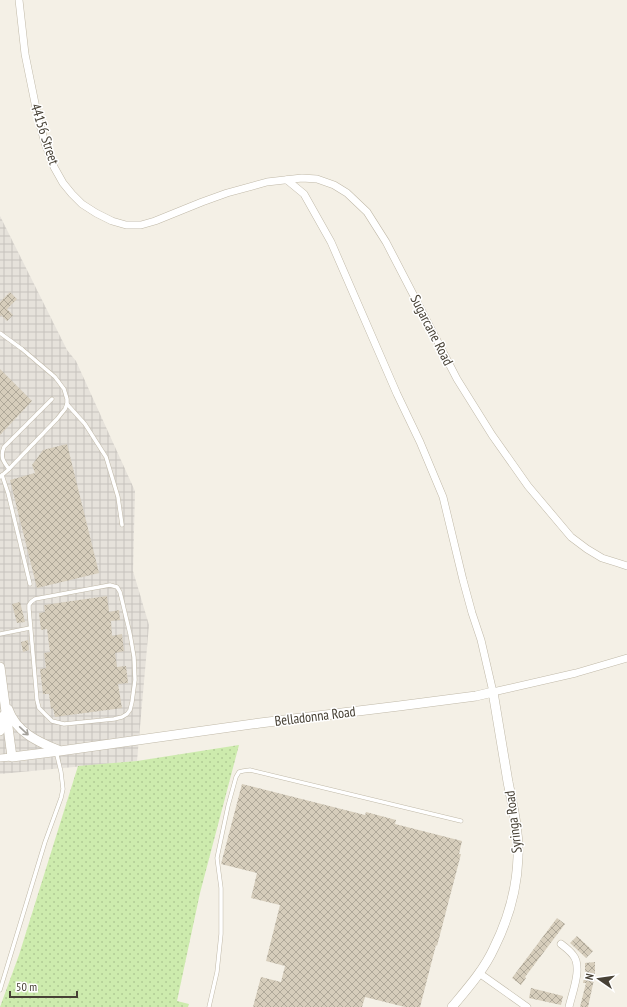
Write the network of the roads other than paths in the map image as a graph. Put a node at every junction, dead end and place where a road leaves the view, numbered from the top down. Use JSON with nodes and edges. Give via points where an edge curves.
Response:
{"nodes":[{"id":1,"x":19,"y":0,"type":"edge"},
{"id":2,"x":287,"y":180,"type":"junction"},
{"id":3,"x":202,"y":202,"type":"joint"},
{"id":4,"x":0,"y":333,"type":"edge"},
{"id":5,"x":52,"y":399,"type":"dead end"},
{"id":6,"x":67,"y":404,"type":"junction"},
{"id":7,"x":9,"y":469,"type":"junction"},
{"id":8,"x":1,"y":476,"type":"edge"},
{"id":9,"x":122,"y":525,"type":"dead end"},
{"id":10,"x":627,"y":566,"type":"edge"},
{"id":11,"x":30,"y":584,"type":"dead end"},
{"id":12,"x":30,"y":628,"type":"junction"},
{"id":13,"x":0,"y":634,"type":"edge"},
{"id":14,"x":627,"y":658,"type":"edge"},
{"id":15,"x":0,"y":672,"type":"edge"},
{"id":16,"x":493,"y":692,"type":"junction"},
{"id":17,"x":5,"y":703,"type":"junction"},
{"id":18,"x":0,"y":731,"type":"edge"},
{"id":19,"x":58,"y":751,"type":"junction"},
{"id":20,"x":12,"y":756,"type":"junction"},
{"id":21,"x":0,"y":758,"type":"edge"},
{"id":22,"x":461,"y":821,"type":"dead end"},
{"id":23,"x":561,"y":944,"type":"dead end"},
{"id":24,"x":479,"y":973,"type":"junction"},
{"id":25,"x":0,"y":990,"type":"edge"},
{"id":26,"x":209,"y":1007,"type":"edge"},
{"id":27,"x":452,"y":1007,"type":"edge"},
{"id":28,"x":527,"y":1007,"type":"edge"},
{"id":29,"x":569,"y":1007,"type":"edge"}],
"edges":[{"from":1,"to":3,"type":"street","name":"44156 Street","via":[[25,54],[38,118],[54,167],[72,194],[82,204],[112,221],[141,225]]},
{"from":2,"to":3,"type":"street","name":"Sugarcane Road","via":[[267,182]]},
{"from":2,"to":10,"type":"street","name":"Sugarcane Road","via":[[317,179],[334,185],[347,193],[367,212],[390,249],[457,379],[528,486],[572,537],[602,558]]},
{"from":2,"to":16,"type":"street","via":[[304,194],[331,242],[443,497]]},
{"from":4,"to":6,"type":"lane","via":[[55,377],[64,388]]},
{"from":5,"to":7,"type":"lane","via":[[4,447],[2,460]]},
{"from":6,"to":7,"type":"lane","via":[[57,419]]},
{"from":6,"to":9,"type":"lane","via":[[85,424],[106,457],[118,497]]},
{"from":7,"to":8,"type":"lane"},
{"from":8,"to":11,"type":"lane","via":[[8,493]]},
{"from":12,"to":12,"type":"lane","via":[[29,605],[35,599],[110,585],[116,587],[120,592],[134,657],[135,680],[132,702],[127,714],[114,719],[68,724],[52,721],[39,705]]},
{"from":12,"to":13,"type":"lane"},
{"from":14,"to":16,"type":"street","name":"Belladonna Road"},
{"from":15,"to":17,"type":"street"},
{"from":16,"to":19,"type":"street","name":"Belladonna Road"},
{"from":16,"to":24,"type":"street","name":"Syringa Road","via":[[517,832],[518,858],[515,883],[503,929]]},
{"from":17,"to":18,"type":"street"},
{"from":17,"to":19,"type":"street","one_way":true,"via":[[13,719],[25,733]]},
{"from":17,"to":20,"type":"street"},
{"from":19,"to":20,"type":"street","name":"Belladonna Road"},
{"from":19,"to":25,"type":"lane","via":[[63,789],[61,798]]},
{"from":20,"to":21,"type":"street","name":"Belladonna Road"},
{"from":22,"to":26,"type":"lane","via":[[250,770],[239,772],[228,806],[217,858],[221,888],[221,934],[217,972]]},
{"from":23,"to":29,"type":"street","via":[[574,956],[577,963]]},
{"from":24,"to":27,"type":"street","name":"Syringa Road"},
{"from":24,"to":28,"type":"street"}]}
